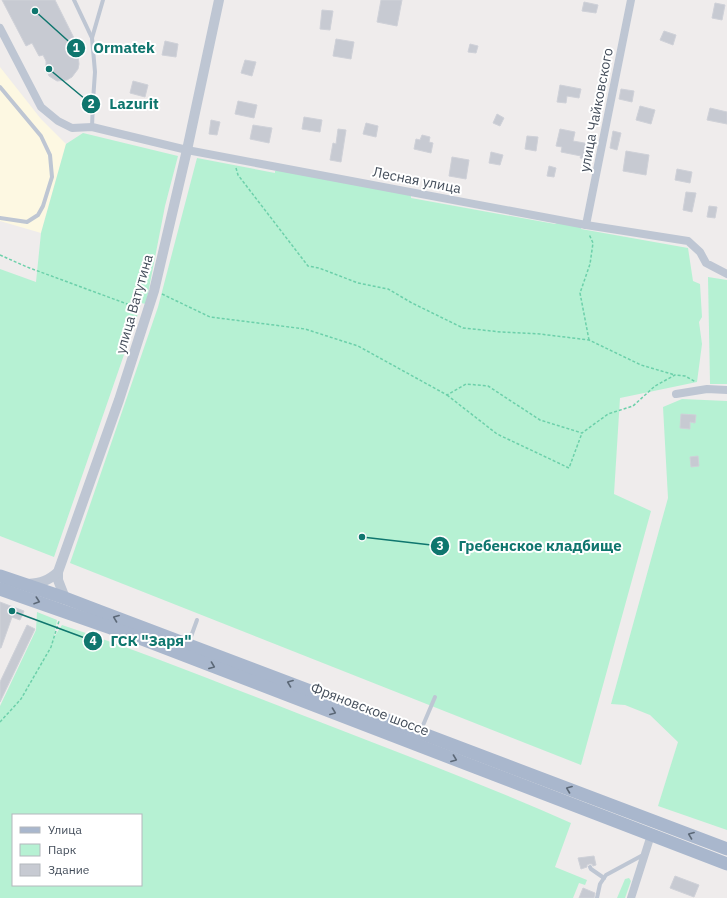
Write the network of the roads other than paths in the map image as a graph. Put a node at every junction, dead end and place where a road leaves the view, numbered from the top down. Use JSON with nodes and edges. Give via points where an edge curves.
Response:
{"nodes":[{"id":1,"x":74,"y":0,"type":"edge"},
{"id":2,"x":103,"y":0,"type":"edge"},
{"id":3,"x":218,"y":0,"type":"edge"},
{"id":4,"x":631,"y":0,"type":"edge"},
{"id":5,"x":0,"y":28,"type":"edge"},
{"id":6,"x":92,"y":38,"type":"junction"},
{"id":7,"x":0,"y":87,"type":"edge"},
{"id":8,"x":92,"y":127,"type":"junction"},
{"id":9,"x":187,"y":150,"type":"junction"},
{"id":10,"x":0,"y":218,"type":"edge"},
{"id":11,"x":586,"y":225,"type":"junction"},
{"id":12,"x":727,"y":274,"type":"edge"},
{"id":13,"x":727,"y":390,"type":"edge"},
{"id":14,"x":676,"y":394,"type":"dead end"},
{"id":15,"x":58,"y":572,"type":"junction"},
{"id":16,"x":0,"y":576,"type":"edge"},
{"id":17,"x":24,"y":584,"type":"junction"},
{"id":18,"x":0,"y":589,"type":"edge"},
{"id":19,"x":64,"y":598,"type":"junction"},
{"id":20,"x":197,"y":620,"type":"dead end"},
{"id":21,"x":188,"y":645,"type":"junction"},
{"id":22,"x":435,"y":697,"type":"dead end"},
{"id":23,"x":420,"y":732,"type":"junction"},
{"id":24,"x":651,"y":835,"type":"junction"},
{"id":25,"x":727,"y":849,"type":"edge"},
{"id":26,"x":646,"y":853,"type":"junction"},
{"id":27,"x":727,"y":864,"type":"edge"},
{"id":28,"x":590,"y":866,"type":"dead end"},
{"id":29,"x":604,"y":878,"type":"junction"},
{"id":30,"x":596,"y":898,"type":"edge"},
{"id":31,"x":631,"y":898,"type":"edge"}],
"edges":[{"from":1,"to":6,"type":"lane"},
{"from":2,"to":6,"type":"lane"},
{"from":3,"to":9,"type":"street","name":"улица Ватутина"},
{"from":4,"to":11,"type":"street","name":"улица Чайковского"},
{"from":5,"to":8,"type":"street","name":"Лесная улица","via":[[41,107],[58,121],[72,128]]},
{"from":6,"to":8,"type":"lane","via":[[95,72]]},
{"from":7,"to":10,"type":"lane","via":[[41,136],[50,155],[52,177],[38,215],[26,222]]},
{"from":8,"to":9,"type":"street","name":"Лесная улица"},
{"from":9,"to":11,"type":"street","name":"Лесная улица"},
{"from":9,"to":15,"type":"street","name":"улица Ватутина","via":[[154,291],[119,400]]},
{"from":11,"to":12,"type":"street","name":"Лесная улица","via":[[688,241],[700,252],[706,264]]},
{"from":13,"to":14,"type":"street","via":[[707,389]]},
{"from":15,"to":17,"type":"street","via":[[40,583]]},
{"from":15,"to":19,"type":"street"},
{"from":16,"to":17,"type":"main road","name":"Фряновское шоссе"},
{"from":17,"to":19,"type":"main road","name":"Фряновское шоссе"},
{"from":18,"to":24,"type":"main road","name":"Фряновское шоссе","one_way":true,"via":[[134,636]]},
{"from":21,"to":19,"type":"main road","name":"Фряновское шоссе","one_way":true},
{"from":20,"to":21,"type":"lane"},
{"from":23,"to":21,"type":"main road","name":"Фряновское шоссе","one_way":true},
{"from":22,"to":23,"type":"lane"},
{"from":25,"to":23,"type":"main road","name":"Фряновское шоссе","one_way":true},
{"from":24,"to":26,"type":"street"},
{"from":24,"to":27,"type":"main road","name":"Фряновское шоссе"},
{"from":26,"to":29,"type":"lane"},
{"from":26,"to":31,"type":"street"},
{"from":28,"to":29,"type":"lane"},
{"from":29,"to":30,"type":"lane"}]}
